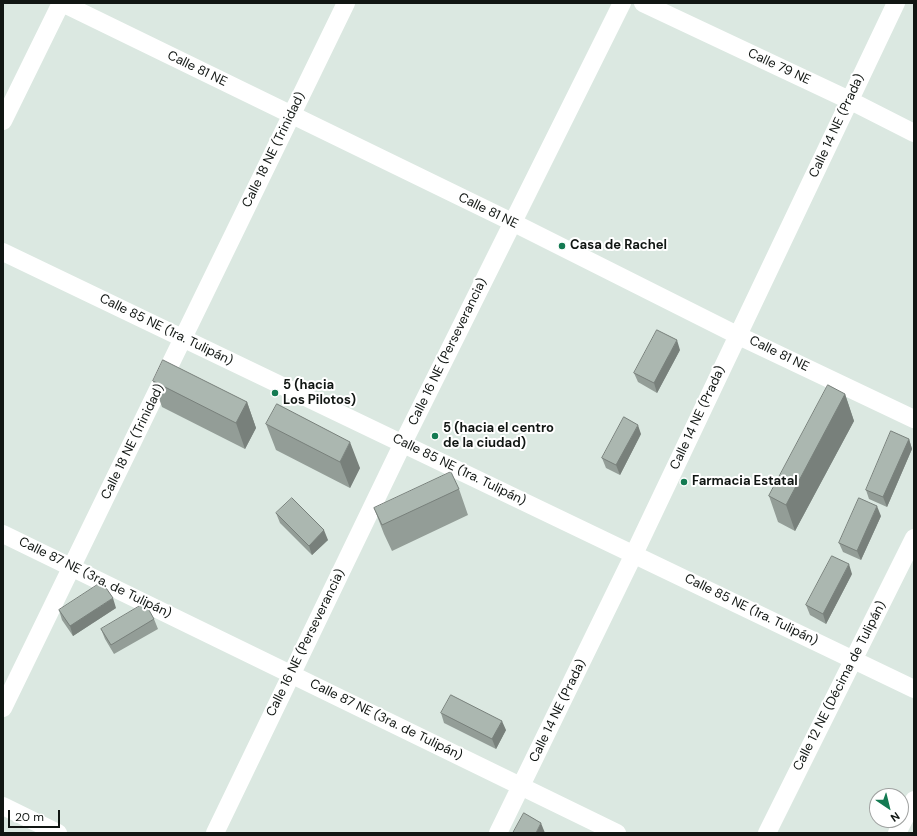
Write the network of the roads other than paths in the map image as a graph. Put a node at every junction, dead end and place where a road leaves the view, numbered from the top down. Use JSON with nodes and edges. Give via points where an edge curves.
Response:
{"nodes":[{"id":1,"x":62,"y":3,"type":"edge"},
{"id":2,"x":346,"y":3,"type":"edge"},
{"id":3,"x":622,"y":3,"type":"edge"},
{"id":4,"x":643,"y":3,"type":"edge"},
{"id":5,"x":896,"y":3,"type":"edge"},
{"id":6,"x":849,"y":100,"type":"junction"},
{"id":7,"x":291,"y":115,"type":"junction"},
{"id":8,"x":3,"y":122,"type":"edge"},
{"id":9,"x":914,"y":133,"type":"edge"},
{"id":10,"x":512,"y":222,"type":"junction"},
{"id":11,"x":3,"y":252,"type":"edge"},
{"id":12,"x":738,"y":335,"type":"junction"},
{"id":13,"x":183,"y":338,"type":"junction"},
{"id":14,"x":914,"y":419,"type":"edge"},
{"id":15,"x":402,"y":443,"type":"junction"},
{"id":16,"x":3,"y":534,"type":"edge"},
{"id":17,"x":914,"y":538,"type":"edge"},
{"id":18,"x":634,"y":554,"type":"junction"},
{"id":19,"x":72,"y":567,"type":"junction"},
{"id":20,"x":854,"y":659,"type":"junction"},
{"id":21,"x":291,"y":674,"type":"junction"},
{"id":22,"x":914,"y":689,"type":"edge"},
{"id":23,"x":3,"y":708,"type":"edge"},
{"id":24,"x":522,"y":786,"type":"junction"},
{"id":25,"x":914,"y":800,"type":"edge"},
{"id":26,"x":3,"y":806,"type":"edge"},
{"id":27,"x":58,"y":833,"type":"edge"},
{"id":28,"x":215,"y":833,"type":"edge"},
{"id":29,"x":498,"y":833,"type":"edge"},
{"id":30,"x":618,"y":833,"type":"edge"},
{"id":31,"x":767,"y":833,"type":"edge"},
{"id":32,"x":897,"y":833,"type":"edge"}],
"edges":[{"from":1,"to":7,"type":"street","name":"Calle 81 NE"},
{"from":1,"to":8,"type":"street"},
{"from":2,"to":7,"type":"street","name":"Calle 18 NE (Trinidad)"},
{"from":3,"to":10,"type":"street","name":"Calle 16 NE (Perseverancia)"},
{"from":4,"to":6,"type":"street","name":"Calle 79 NE"},
{"from":5,"to":6,"type":"street","name":"Calle 14 NE (Prada)"},
{"from":6,"to":9,"type":"street","name":"Calle 79 NE"},
{"from":6,"to":12,"type":"street","name":"Calle 14 NE (Prada)"},
{"from":7,"to":10,"type":"street","name":"Calle 81 NE"},
{"from":7,"to":13,"type":"street","name":"Calle 18 NE (Trinidad)"},
{"from":10,"to":12,"type":"street","name":"Calle 81 NE"},
{"from":10,"to":15,"type":"street","name":"Calle 16 NE (Perseverancia)"},
{"from":11,"to":13,"type":"street","name":"Calle 85 NE (1ra. Tulipán)"},
{"from":12,"to":14,"type":"street","name":"Calle 81 NE"},
{"from":12,"to":18,"type":"street","name":"Calle 14 NE (Prada)"},
{"from":13,"to":15,"type":"street","name":"Calle 85 NE (1ra. Tulipán)"},
{"from":13,"to":19,"type":"street","name":"Calle 18 NE (Trinidad)"},
{"from":15,"to":18,"type":"street","name":"Calle 85 NE (1ra. Tulipán)"},
{"from":15,"to":21,"type":"street","name":"Calle 16 NE (Perseverancia)"},
{"from":16,"to":19,"type":"street","name":"Calle 87 NE (3ra. de Tulipán)"},
{"from":17,"to":20,"type":"street","name":"Calle 12 NE (Décima de Tulipán)"},
{"from":18,"to":20,"type":"street","name":"Calle 85 NE (1ra. Tulipán)"},
{"from":18,"to":24,"type":"street","name":"Calle 14 NE (Prada)"},
{"from":19,"to":21,"type":"street","name":"Calle 87 NE (3ra. de Tulipán)"},
{"from":19,"to":23,"type":"street","name":"Calle 18 NE (Trinidad)"},
{"from":20,"to":22,"type":"street","name":"Calle 85 NE (1ra. Tulipán)"},
{"from":20,"to":31,"type":"street","name":"Calle 12 NE (Décima de Tulipán)"},
{"from":21,"to":24,"type":"street","name":"Calle 87 NE (3ra. de Tulipán)"},
{"from":21,"to":28,"type":"street","name":"Calle 16 NE (Perseverancia)"},
{"from":24,"to":29,"type":"street","name":"Calle 14 NE (Prada)"},
{"from":24,"to":30,"type":"street","name":"Calle 87 NE (3ra. de Tulipán)"},
{"from":25,"to":32,"type":"street"},
{"from":26,"to":27,"type":"street"}]}
